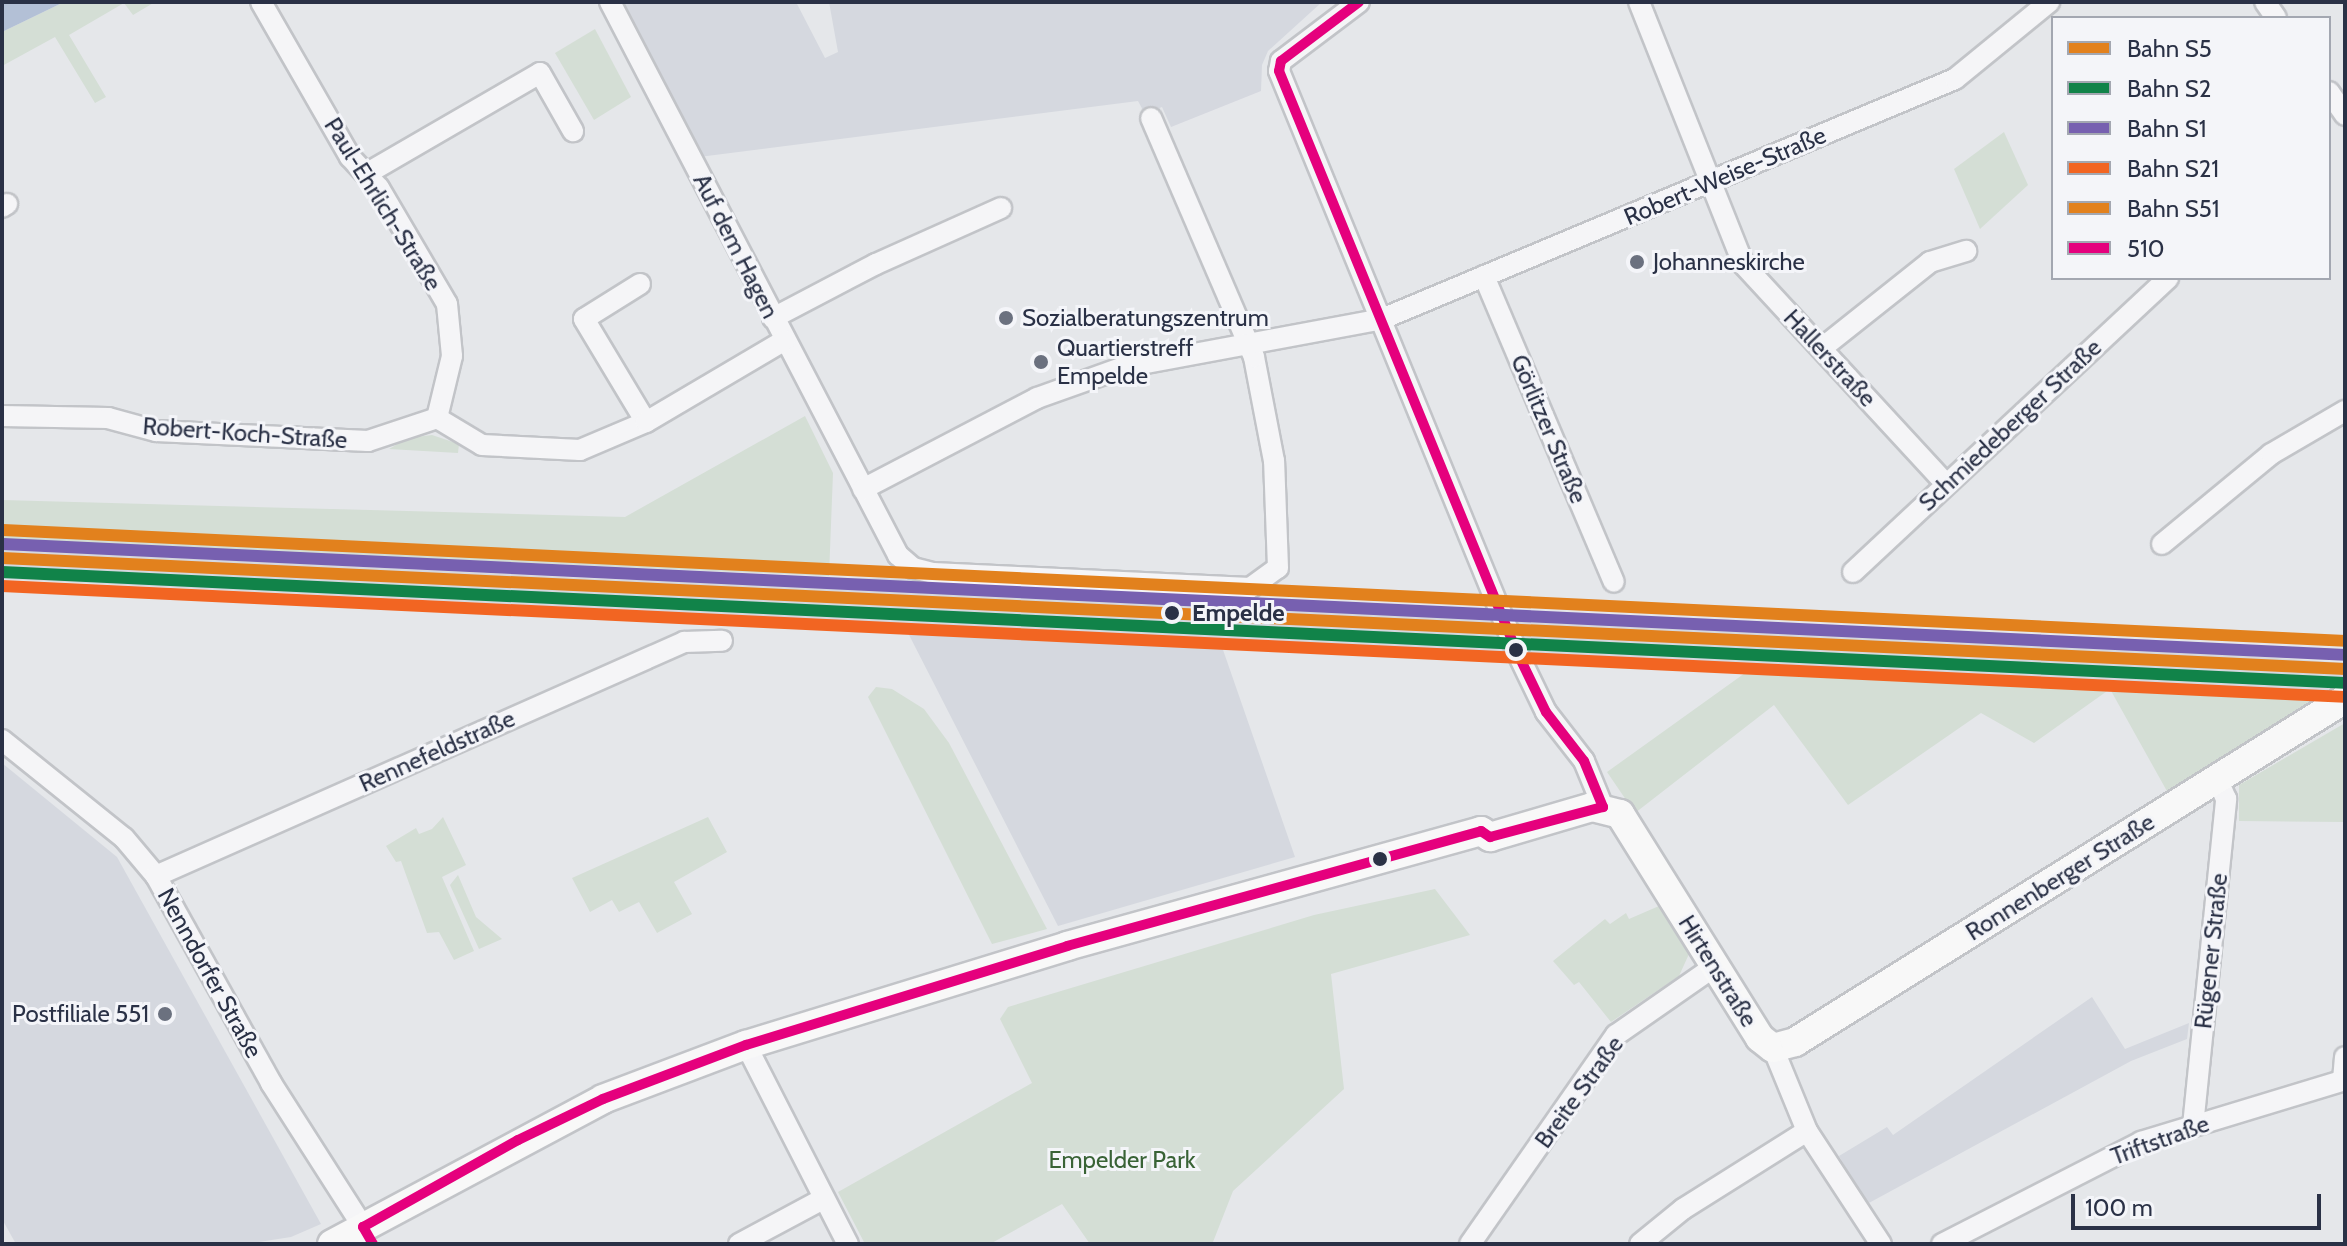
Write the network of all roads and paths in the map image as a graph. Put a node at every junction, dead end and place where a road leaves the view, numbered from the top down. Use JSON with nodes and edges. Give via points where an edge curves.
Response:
{"nodes":[{"id":1,"x":261,"y":2,"type":"edge"},
{"id":2,"x":610,"y":2,"type":"edge"},
{"id":3,"x":2049,"y":2,"type":"edge"},
{"id":4,"x":1355,"y":3,"type":"edge"},
{"id":5,"x":1646,"y":5,"type":"edge"},
{"id":6,"x":2331,"y":96,"type":"edge"},
{"id":7,"x":2340,"y":116,"type":"edge"},
{"id":8,"x":1151,"y":118,"type":"dead end"},
{"id":9,"x":573,"y":131,"type":"dead end"},
{"id":10,"x":366,"y":174,"type":"junction"},
{"id":11,"x":1709,"y":183,"type":"junction"},
{"id":12,"x":1001,"y":208,"type":"dead end"},
{"id":13,"x":1966,"y":251,"type":"dead end"},
{"id":14,"x":1484,"y":276,"type":"junction"},
{"id":15,"x":2166,"y":280,"type":"edge"},
{"id":16,"x":640,"y":284,"type":"dead end"},
{"id":17,"x":773,"y":318,"type":"junction"},
{"id":18,"x":1382,"y":319,"type":"junction"},
{"id":19,"x":785,"y":340,"type":"junction"},
{"id":20,"x":1247,"y":343,"type":"junction"},
{"id":21,"x":1822,"y":348,"type":"junction"},
{"id":22,"x":2345,"y":411,"type":"edge"},
{"id":23,"x":2,"y":416,"type":"edge"},
{"id":24,"x":437,"y":418,"type":"junction"},
{"id":25,"x":646,"y":422,"type":"junction"},
{"id":26,"x":1946,"y":484,"type":"junction"},
{"id":27,"x":863,"y":489,"type":"junction"},
{"id":28,"x":2162,"y":544,"type":"dead end"},
{"id":29,"x":1853,"y":572,"type":"dead end"},
{"id":30,"x":1614,"y":582,"type":"dead end"},
{"id":31,"x":722,"y":641,"type":"dead end"},
{"id":32,"x":2345,"y":699,"type":"edge"},
{"id":33,"x":2,"y":740,"type":"edge"},
{"id":34,"x":2217,"y":778,"type":"junction"},
{"id":35,"x":1603,"y":807,"type":"junction"},
{"id":36,"x":156,"y":876,"type":"junction"},
{"id":37,"x":1714,"y":967,"type":"junction"},
{"id":38,"x":1773,"y":1048,"type":"junction"},
{"id":39,"x":749,"y":1053,"type":"junction"},
{"id":40,"x":2345,"y":1057,"type":"edge"},
{"id":41,"x":2344,"y":1080,"type":"edge"},
{"id":42,"x":2193,"y":1126,"type":"junction"},
{"id":43,"x":1807,"y":1131,"type":"junction"},
{"id":44,"x":823,"y":1199,"type":"junction"},
{"id":45,"x":367,"y":1239,"type":"edge"},
{"id":46,"x":332,"y":1244,"type":"edge"},
{"id":47,"x":739,"y":1244,"type":"edge"},
{"id":48,"x":848,"y":1244,"type":"edge"},
{"id":49,"x":1470,"y":1244,"type":"edge"},
{"id":50,"x":1640,"y":1244,"type":"edge"},
{"id":51,"x":1881,"y":1244,"type":"edge"},
{"id":52,"x":1942,"y":1244,"type":"edge"}],
"edges":[{"from":1,"to":10,"type":"street","name":"Paul-Ehrlich-Straße","via":[[350,157]]},
{"from":2,"to":17,"type":"street","name":"Auf dem Hagen"},
{"from":3,"to":11,"type":"street","name":"Robert-Weise-Straße","via":[[1955,79]]},
{"from":4,"to":18,"type":"street","via":[[1281,61],[1279,71]]},
{"from":5,"to":11,"type":"street","name":"Hallerstraße"},
{"from":6,"to":7,"type":"street"},
{"from":8,"to":20,"type":"street"},
{"from":9,"to":10,"type":"street","via":[[540,73]]},
{"from":10,"to":24,"type":"street","name":"Paul-Ehrlich-Straße","via":[[451,316],[452,356]]},
{"from":11,"to":14,"type":"street","name":"Robert-Weise-Straße"},
{"from":11,"to":21,"type":"street","name":"Hallerstraße","via":[[1743,264]]},
{"from":12,"to":17,"type":"street"},
{"from":13,"to":21,"type":"street","via":[[1930,262]]},
{"from":14,"to":18,"type":"street","name":"Robert-Weise-Straße"},
{"from":14,"to":30,"type":"street","name":"Görlitzer Straße"},
{"from":15,"to":26,"type":"street","name":"Schmiedeberger Straße"},
{"from":16,"to":25,"type":"street","via":[[584,319]]},
{"from":17,"to":19,"type":"street","name":"Auf dem Hagen"},
{"from":18,"to":20,"type":"street","name":"Robert-Weise-Straße"},
{"from":18,"to":35,"type":"street","via":[[1516,650],[1546,712],[1584,761]]},
{"from":19,"to":25,"type":"street"},
{"from":19,"to":27,"type":"street","name":"Auf dem Hagen"},
{"from":20,"to":27,"type":"street","name":"Robert-Weise-Straße","via":[[1124,367],[1037,398]]},
{"from":20,"to":27,"type":"street","name":"Auf dem Hagen","via":[[1268,423],[1279,538],[1278,568],[1250,588],[913,568],[898,555]]},
{"from":21,"to":26,"type":"street","name":"Hallerstraße"},
{"from":22,"to":28,"type":"street","via":[[2271,454]]},
{"from":23,"to":24,"type":"street","name":"Robert-Koch-Straße","via":[[108,418],[156,431],[368,441]]},
{"from":24,"to":25,"type":"street","via":[[482,445],[580,450]]},
{"from":26,"to":29,"type":"street","name":"Schmiedeberger Straße"},
{"from":31,"to":36,"type":"street","name":"Rennefeldstraße","via":[[684,642]]},
{"from":32,"to":34,"type":"street","name":"Ronnenberger Straße"},
{"from":33,"to":36,"type":"street","name":"Nenndorfer Straße","via":[[113,829]]},
{"from":34,"to":38,"type":"street","name":"Ronnenberger Straße","via":[[1795,1042]]},
{"from":34,"to":42,"type":"street","name":"Rügener Straße","via":[[2226,799]]},
{"from":35,"to":37,"type":"street","name":"Hirtenstraße","via":[[1630,826]]},
{"from":35,"to":39,"type":"street","via":[[1490,837],[1481,831],[1007,963]]},
{"from":36,"to":45,"type":"street","name":"Nenndorfer Straße","via":[[271,1083]]},
{"from":37,"to":38,"type":"street","name":"Hirtenstraße","via":[[1760,1038]]},
{"from":37,"to":49,"type":"street","name":"Breite Straße","via":[[1616,1035]]},
{"from":38,"to":43,"type":"street","name":"Hirtenstraße"},
{"from":39,"to":44,"type":"street"},
{"from":39,"to":45,"type":"street","via":[[603,1099],[518,1140]]},
{"from":40,"to":41,"type":"street"},
{"from":41,"to":42,"type":"street","name":"Triftstraße"},
{"from":42,"to":52,"type":"street","name":"Triftstraße","via":[[2141,1142]]},
{"from":43,"to":50,"type":"street","via":[[1683,1209]]},
{"from":43,"to":51,"type":"street","name":"Hirtenstraße"},
{"from":44,"to":47,"type":"street"},
{"from":44,"to":48,"type":"street"},
{"from":45,"to":46,"type":"street"}]}
